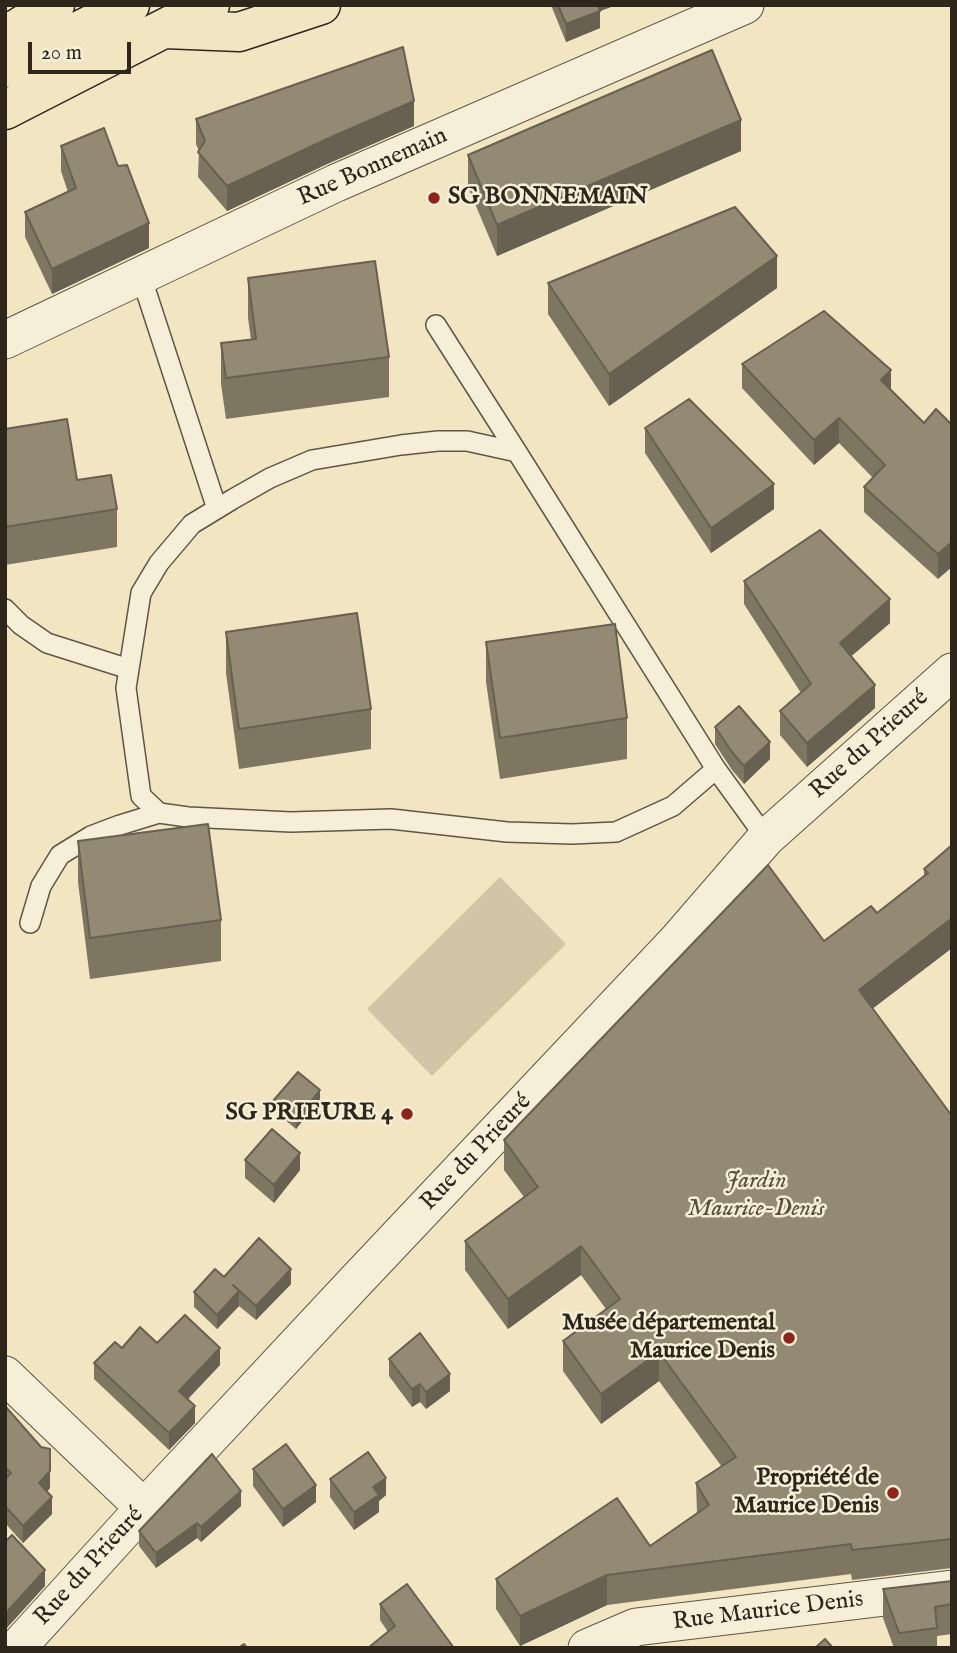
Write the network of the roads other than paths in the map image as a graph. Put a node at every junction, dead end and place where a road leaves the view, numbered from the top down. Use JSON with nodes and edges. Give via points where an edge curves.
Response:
{"nodes":[{"id":1,"x":55,"y":5,"type":"edge"},
{"id":2,"x":130,"y":5,"type":"edge"},
{"id":3,"x":210,"y":5,"type":"edge"},
{"id":4,"x":321,"y":5,"type":"edge"},
{"id":5,"x":745,"y":5,"type":"edge"},
{"id":6,"x":163,"y":29,"type":"junction"},
{"id":7,"x":5,"y":36,"type":"edge"},
{"id":8,"x":5,"y":68,"type":"edge"},
{"id":9,"x":5,"y":110,"type":"edge"},
{"id":10,"x":141,"y":276,"type":"junction"},
{"id":11,"x":436,"y":325,"type":"dead end"},
{"id":12,"x":5,"y":340,"type":"edge"},
{"id":13,"x":517,"y":452,"type":"junction"},
{"id":14,"x":217,"y":509,"type":"junction"},
{"id":15,"x":5,"y":609,"type":"edge"},
{"id":16,"x":130,"y":669,"type":"junction"},
{"id":17,"x":952,"y":672,"type":"edge"},
{"id":18,"x":716,"y":769,"type":"junction"},
{"id":19,"x":159,"y":813,"type":"junction"},
{"id":20,"x":766,"y":838,"type":"junction"},
{"id":21,"x":30,"y":923,"type":"dead end"},
{"id":22,"x":5,"y":1375,"type":"edge"},
{"id":23,"x":144,"y":1508,"type":"junction"},
{"id":24,"x":952,"y":1589,"type":"edge"},
{"id":25,"x":17,"y":1648,"type":"edge"},
{"id":26,"x":587,"y":1648,"type":"edge"}],
"edges":[{"from":1,"to":7,"type":"main road"},
{"from":2,"to":8,"type":"main road"},
{"from":3,"to":6,"type":"main road"},
{"from":4,"to":6,"type":"main road","via":[[239,32]]},
{"from":5,"to":10,"type":"street","name":"Rue Bonnemain","via":[[336,183]]},
{"from":6,"to":9,"type":"main road"},
{"from":10,"to":12,"type":"street","name":"Rue Bonnemain"},
{"from":10,"to":14,"type":"lane"},
{"from":11,"to":13,"type":"lane"},
{"from":13,"to":14,"type":"lane","via":[[467,441],[438,441],[312,460]]},
{"from":13,"to":18,"type":"lane"},
{"from":14,"to":16,"type":"lane","via":[[192,524],[141,593]]},
{"from":15,"to":16,"type":"lane","via":[[47,643]]},
{"from":16,"to":19,"type":"lane","via":[[126,688],[141,796]]},
{"from":17,"to":20,"type":"street","name":"Rue du Prieuré"},
{"from":18,"to":19,"type":"lane","via":[[673,806],[616,832],[507,832],[391,819],[291,822]]},
{"from":18,"to":20,"type":"lane"},
{"from":19,"to":21,"type":"lane","via":[[91,836],[60,855],[41,886]]},
{"from":20,"to":23,"type":"street","name":"Rue du Prieuré","via":[[676,942]]},
{"from":22,"to":23,"type":"street"},
{"from":23,"to":25,"type":"street","name":"Rue du Prieuré"},
{"from":24,"to":26,"type":"street","name":"Rue Maurice Denis","via":[[636,1628]]}]}
